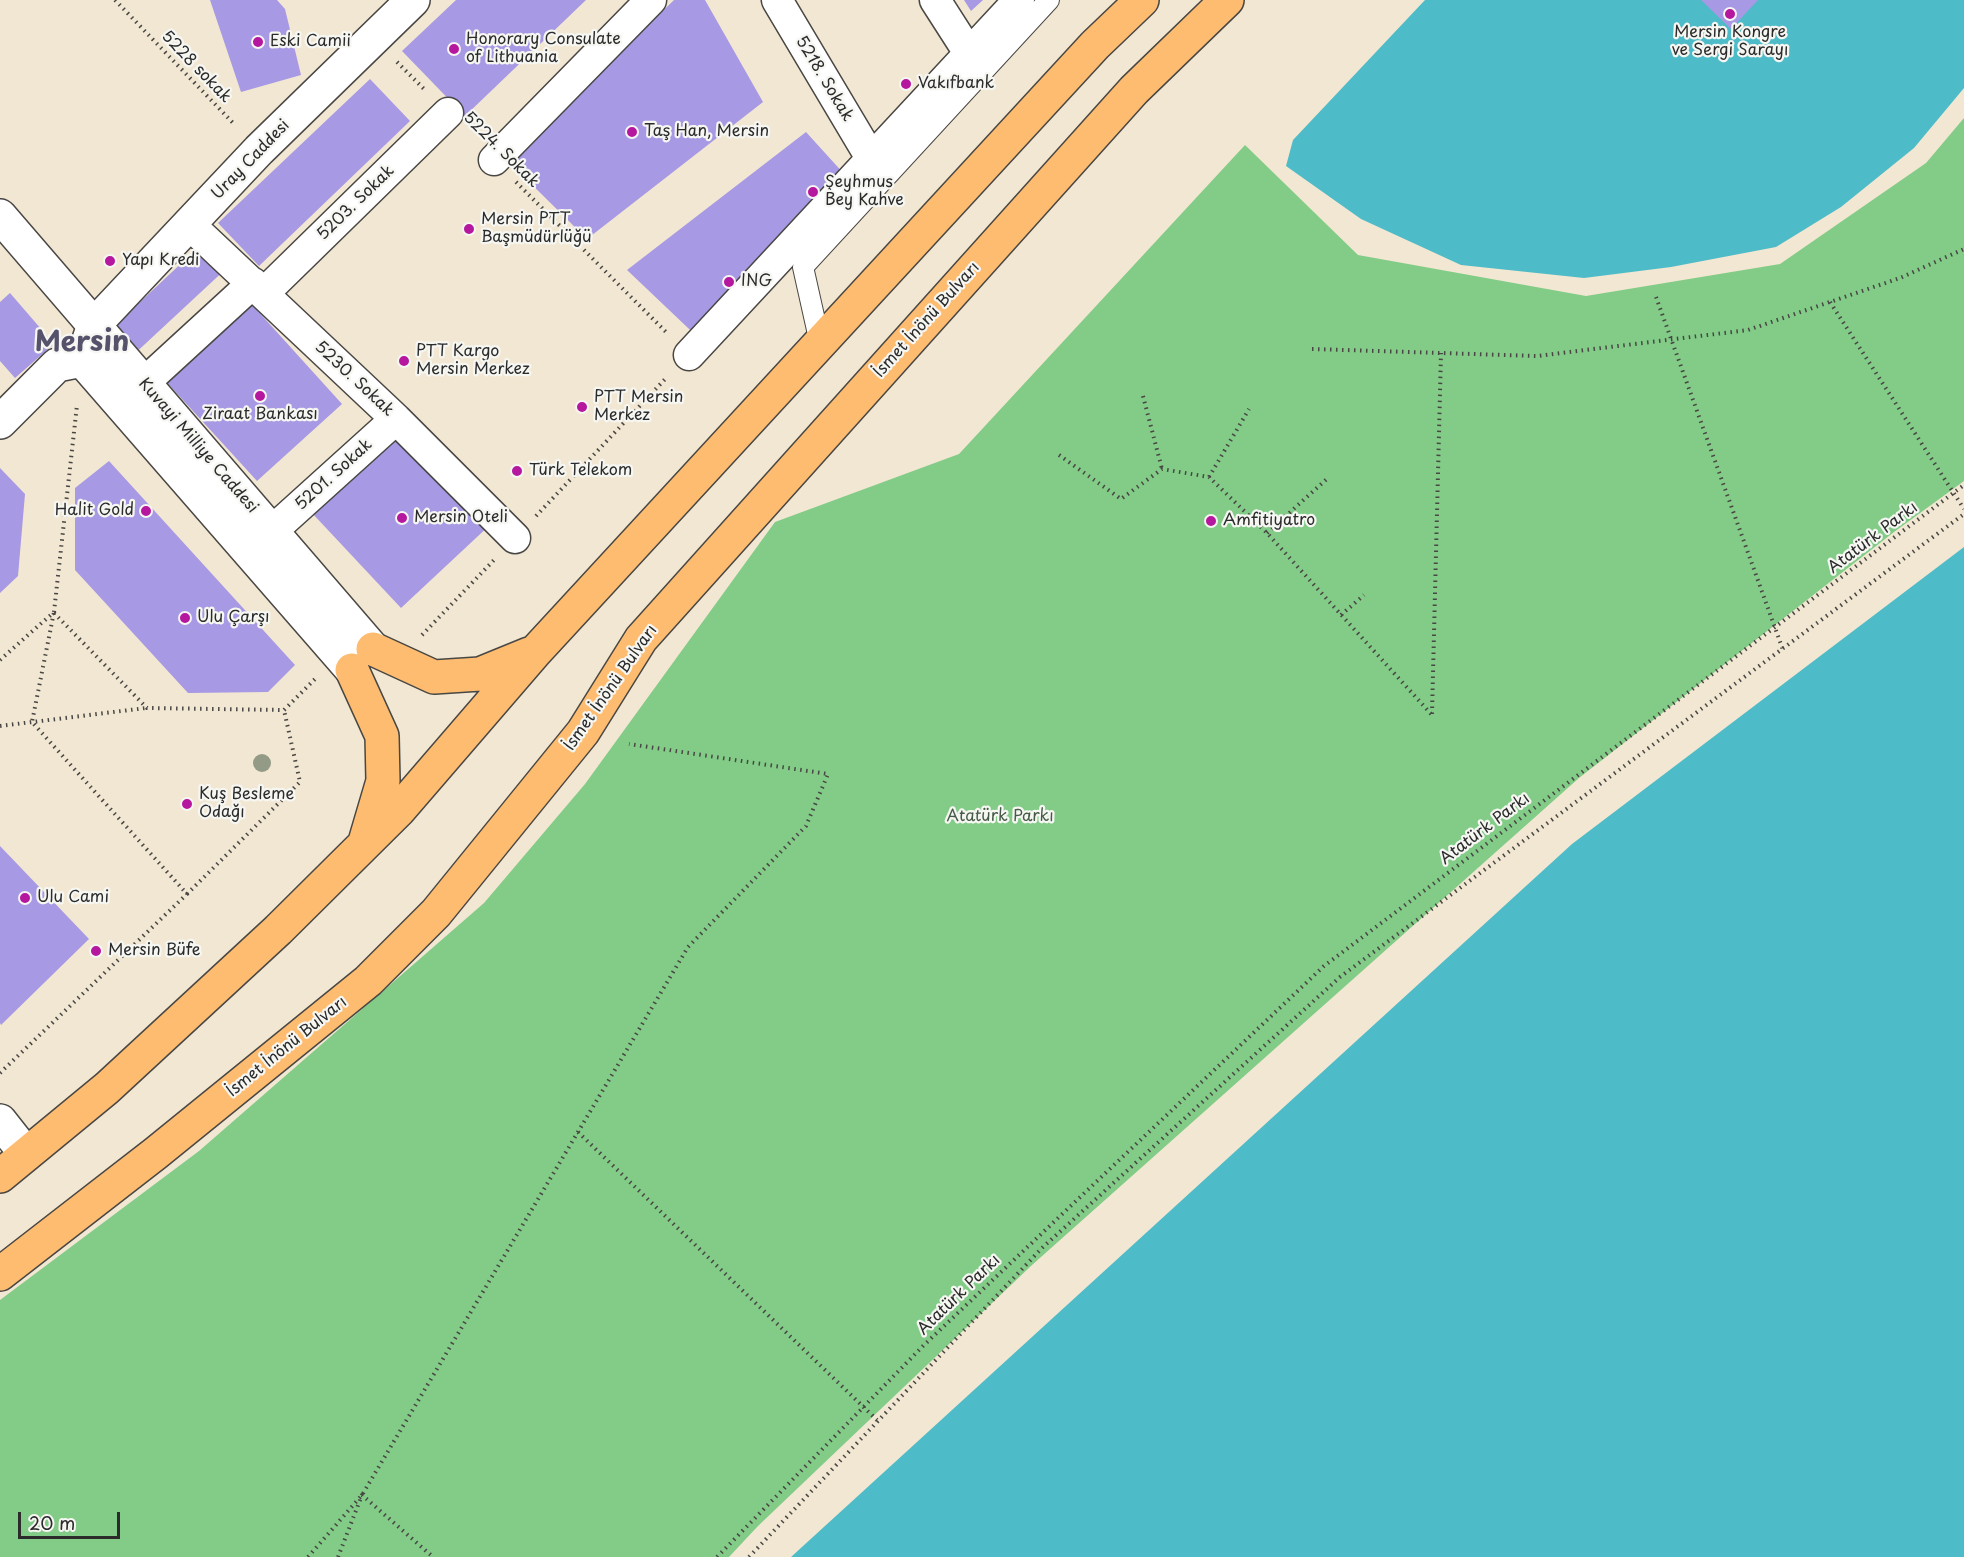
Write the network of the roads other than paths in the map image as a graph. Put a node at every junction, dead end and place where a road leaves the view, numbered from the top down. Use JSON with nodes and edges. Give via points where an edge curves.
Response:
{"nodes":[{"id":1,"x":413,"y":0,"type":"edge"},
{"id":2,"x":651,"y":0,"type":"edge"},
{"id":3,"x":777,"y":0,"type":"edge"},
{"id":4,"x":935,"y":0,"type":"edge"},
{"id":5,"x":1019,"y":0,"type":"edge"},
{"id":6,"x":1048,"y":0,"type":"edge"},
{"id":7,"x":1143,"y":0,"type":"edge"},
{"id":8,"x":1227,"y":0,"type":"edge"},
{"id":9,"x":969,"y":53,"type":"junction"},
{"id":10,"x":448,"y":113,"type":"road end"},
{"id":11,"x":871,"y":158,"type":"junction"},
{"id":12,"x":494,"y":160,"type":"road end"},
{"id":13,"x":0,"y":216,"type":"edge"},
{"id":14,"x":189,"y":224,"type":"junction"},
{"id":15,"x":258,"y":288,"type":"junction"},
{"id":16,"x":94,"y":325,"type":"junction"},
{"id":17,"x":820,"y":343,"type":"junction"},
{"id":18,"x":689,"y":355,"type":"road end"},
{"id":19,"x":82,"y":360,"type":"junction"},
{"id":20,"x":144,"y":383,"type":"junction"},
{"id":21,"x":396,"y":419,"type":"junction"},
{"id":22,"x":0,"y":422,"type":"edge"},
{"id":23,"x":272,"y":531,"type":"junction"},
{"id":24,"x":515,"y":538,"type":"dead end"},
{"id":25,"x":536,"y":651,"type":"junction"},
{"id":26,"x":355,"y":658,"type":"junction"},
{"id":27,"x":364,"y":845,"type":"junction"},
{"id":28,"x":0,"y":1121,"type":"edge"},
{"id":29,"x":26,"y":1154,"type":"junction"},
{"id":30,"x":0,"y":1176,"type":"edge"},
{"id":31,"x":0,"y":1274,"type":"edge"}],
"edges":[{"from":1,"to":14,"type":"street","name":"Uray Caddesi"},
{"from":2,"to":12,"type":"street"},
{"from":3,"to":11,"type":"street","name":"5218. Sokak"},
{"from":4,"to":9,"type":"street"},
{"from":5,"to":9,"type":"street"},
{"from":6,"to":17,"type":"lane","via":[[803,267]]},
{"from":7,"to":17,"type":"main road","via":[[1095,45]]},
{"from":8,"to":31,"type":"main road","name":"İsmet İnönü Bulvarı","via":[[1134,90],[641,639],[583,732],[436,913],[368,981]]},
{"from":9,"to":11,"type":"street"},
{"from":10,"to":15,"type":"street","name":"5203. Sokak"},
{"from":11,"to":18,"type":"street"},
{"from":13,"to":16,"type":"street","name":"Kuvayi Milliye Caddesi"},
{"from":14,"to":15,"type":"street","name":"5230. Sokak"},
{"from":14,"to":16,"type":"street","name":"Uray Caddesi"},
{"from":15,"to":20,"type":"street","name":"5203. Sokak"},
{"from":15,"to":21,"type":"street","name":"5230. Sokak"},
{"from":16,"to":19,"type":"street"},
{"from":16,"to":20,"type":"street","name":"Kuvayi Milliye Caddesi"},
{"from":17,"to":25,"type":"main road"},
{"from":19,"to":22,"type":"street","via":[[57,365]]},
{"from":19,"to":26,"type":"street","name":"Kuvayi Milliye Caddesi"},
{"from":20,"to":23,"type":"street","name":"Kuvayi Milliye Caddesi"},
{"from":21,"to":23,"type":"street","name":"5201. Sokak"},
{"from":21,"to":24,"type":"street","name":"5230. Sokak"},
{"from":23,"to":26,"type":"street","name":"Kuvayi Milliye Caddesi"},
{"from":25,"to":26,"type":"main road","via":[[480,674],[434,677]]},
{"from":25,"to":27,"type":"main road"},
{"from":26,"to":27,"type":"main road","via":[[382,736],[383,781]]},
{"from":27,"to":29,"type":"main road","via":[[116,1080]]},
{"from":28,"to":29,"type":"street"},
{"from":29,"to":30,"type":"main road"}]}
